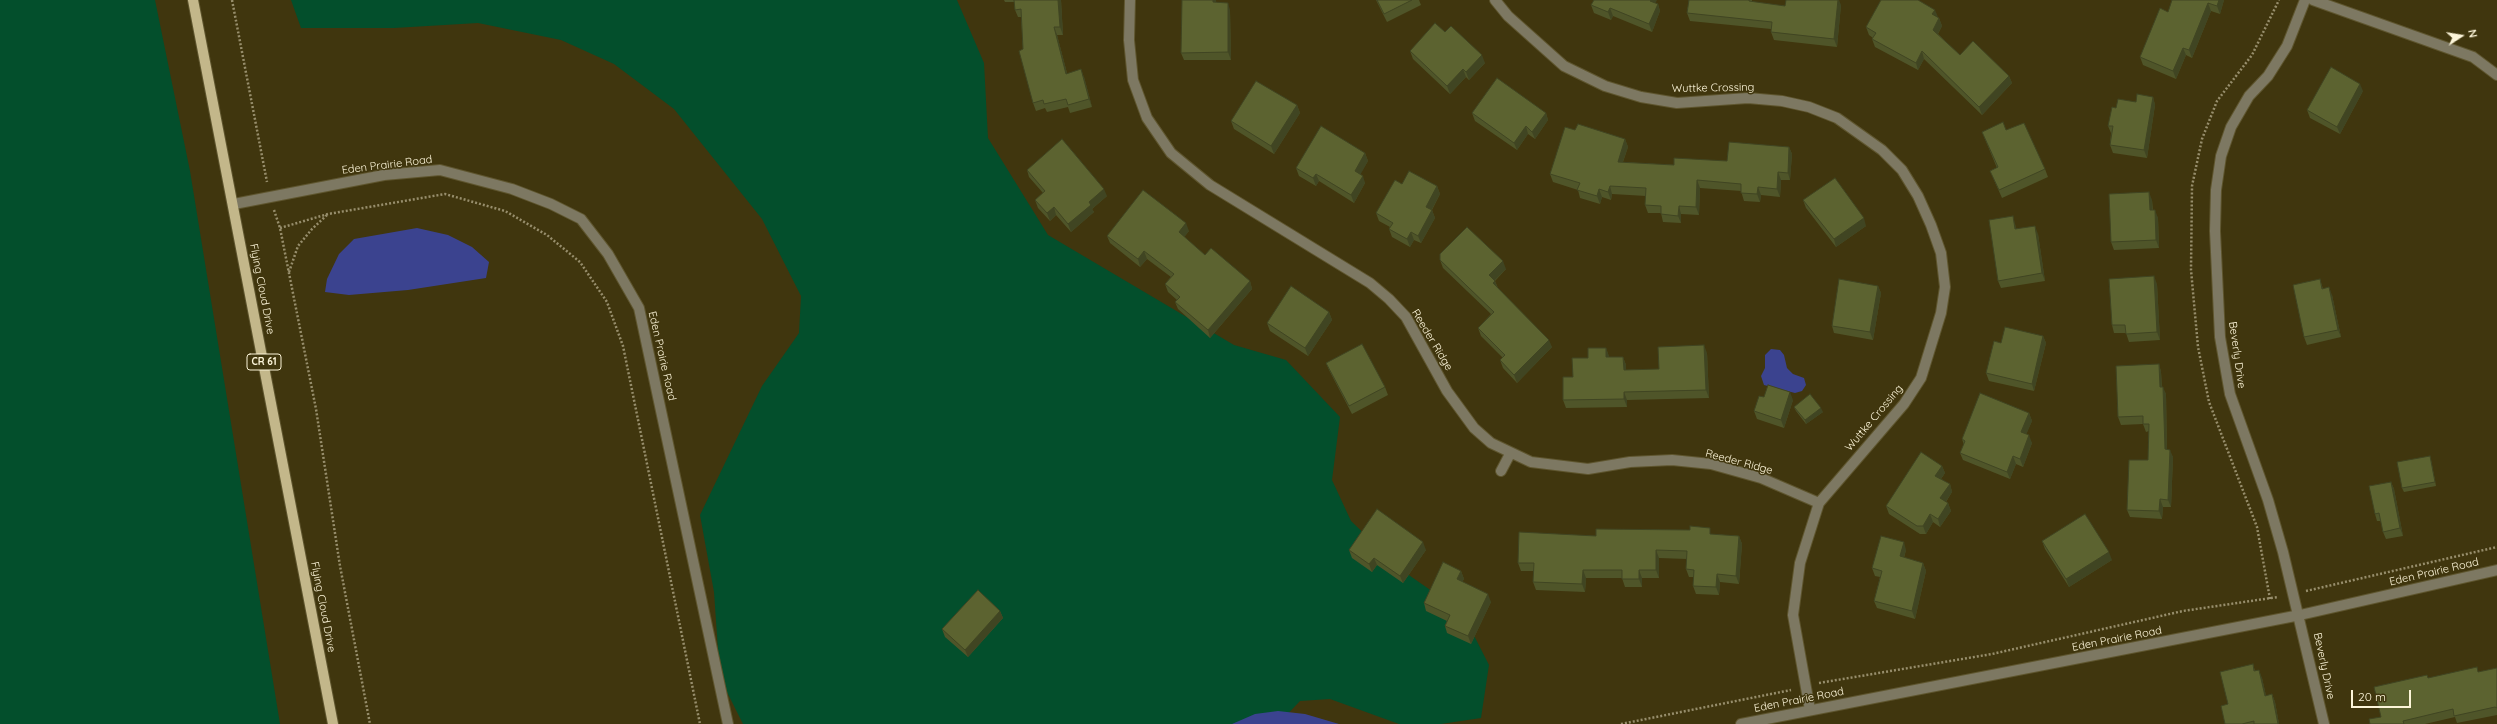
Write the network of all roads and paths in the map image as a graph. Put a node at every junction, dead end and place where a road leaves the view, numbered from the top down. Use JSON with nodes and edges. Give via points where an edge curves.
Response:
{"nodes":[{"id":1,"x":193,"y":0,"type":"edge"},
{"id":2,"x":232,"y":0,"type":"edge"},
{"id":3,"x":1130,"y":0,"type":"edge"},
{"id":4,"x":1495,"y":0,"type":"edge"},
{"id":5,"x":2305,"y":0,"type":"edge"},
{"id":6,"x":2313,"y":0,"type":"edge"},
{"id":7,"x":2497,"y":76,"type":"edge"},
{"id":8,"x":269,"y":196,"type":"junction"},
{"id":9,"x":234,"y":204,"type":"junction"},
{"id":10,"x":328,"y":214,"type":"junction"},
{"id":11,"x":280,"y":228,"type":"junction"},
{"id":12,"x":288,"y":273,"type":"junction"},
{"id":13,"x":1510,"y":454,"type":"junction"},
{"id":14,"x":1502,"y":471,"type":"dead end"},
{"id":15,"x":1819,"y":503,"type":"junction"},
{"id":16,"x":2497,"y":547,"type":"edge"},
{"id":17,"x":2497,"y":570,"type":"edge"},
{"id":18,"x":2294,"y":594,"type":"junction"},
{"id":19,"x":2300,"y":616,"type":"junction"},
{"id":20,"x":1804,"y":686,"type":"junction"},
{"id":21,"x":1810,"y":710,"type":"junction"},
{"id":22,"x":334,"y":724,"type":"edge"},
{"id":23,"x":370,"y":724,"type":"edge"},
{"id":24,"x":700,"y":724,"type":"edge"},
{"id":25,"x":728,"y":724,"type":"edge"},
{"id":26,"x":1621,"y":724,"type":"edge"},
{"id":27,"x":1741,"y":724,"type":"edge"},
{"id":28,"x":2324,"y":724,"type":"edge"}],
"edges":[{"from":1,"to":9,"type":"main road","name":"Flying Cloud Drive","number":"CR 61"},
{"from":2,"to":8,"type":"path"},
{"from":3,"to":13,"type":"street","name":"Reeder Ridge","via":[[1129,40],[1133,80],[1147,118],[1171,153],[1210,185],[1370,283],[1389,299],[1406,317],[1448,391],[1474,428]]},
{"from":4,"to":15,"type":"street","name":"Wuttke Crossing","via":[[1508,16],[1564,66],[1605,86],[1641,97],[1677,103],[1748,98],[1809,107],[1836,118],[1882,150],[1902,170],[1931,224],[1941,253],[1945,287],[1941,313],[1921,378],[1904,404]]},
{"from":5,"to":18,"type":"street","name":"Beverly Drive","via":[[2287,46],[2268,76],[2249,96],[2232,127],[2221,156],[2216,190],[2215,231],[2220,337],[2230,394],[2268,500]]},
{"from":6,"to":7,"type":"street","via":[[2472,57]]},
{"from":8,"to":9,"type":"street","name":"Eden Prairie Road"},
{"from":8,"to":11,"type":"path"},
{"from":8,"to":25,"type":"street","name":"Eden Prairie Road","via":[[384,175],[440,170],[512,190],[551,204],[581,219],[608,254],[639,308]]},
{"from":9,"to":22,"type":"main road","name":"Flying Cloud Drive","number":"CR 61"},
{"from":10,"to":11,"type":"path"},
{"from":10,"to":12,"type":"path","via":[[312,228],[298,246]]},
{"from":10,"to":24,"type":"path","via":[[446,194],[505,210],[547,235],[580,262],[607,302],[623,346]]},
{"from":11,"to":12,"type":"path"},
{"from":12,"to":23,"type":"path","via":[[316,409],[340,566]]},
{"from":13,"to":14,"type":"street"},
{"from":13,"to":15,"type":"street","name":"Reeder Ridge","via":[[1531,462],[1588,469],[1630,462],[1672,460],[1711,464],[1761,478]]},
{"from":15,"to":20,"type":"street","name":"Wuttke Crossing","via":[[1800,563],[1794,615]]},
{"from":16,"to":18,"type":"path"},
{"from":17,"to":19,"type":"street","name":"Eden Prairie Road"},
{"from":18,"to":19,"type":"street","name":"Beverly Drive"},
{"from":18,"to":20,"type":"path","via":[[2182,611],[1992,654]]},
{"from":19,"to":21,"type":"street","name":"Eden Prairie Road"},
{"from":19,"to":28,"type":"street","name":"Beverly Drive"},
{"from":20,"to":21,"type":"street","name":"Wuttke Crossing"},
{"from":20,"to":26,"type":"path","via":[[1777,694]]},
{"from":21,"to":27,"type":"street","name":"Eden Prairie Road"}]}
